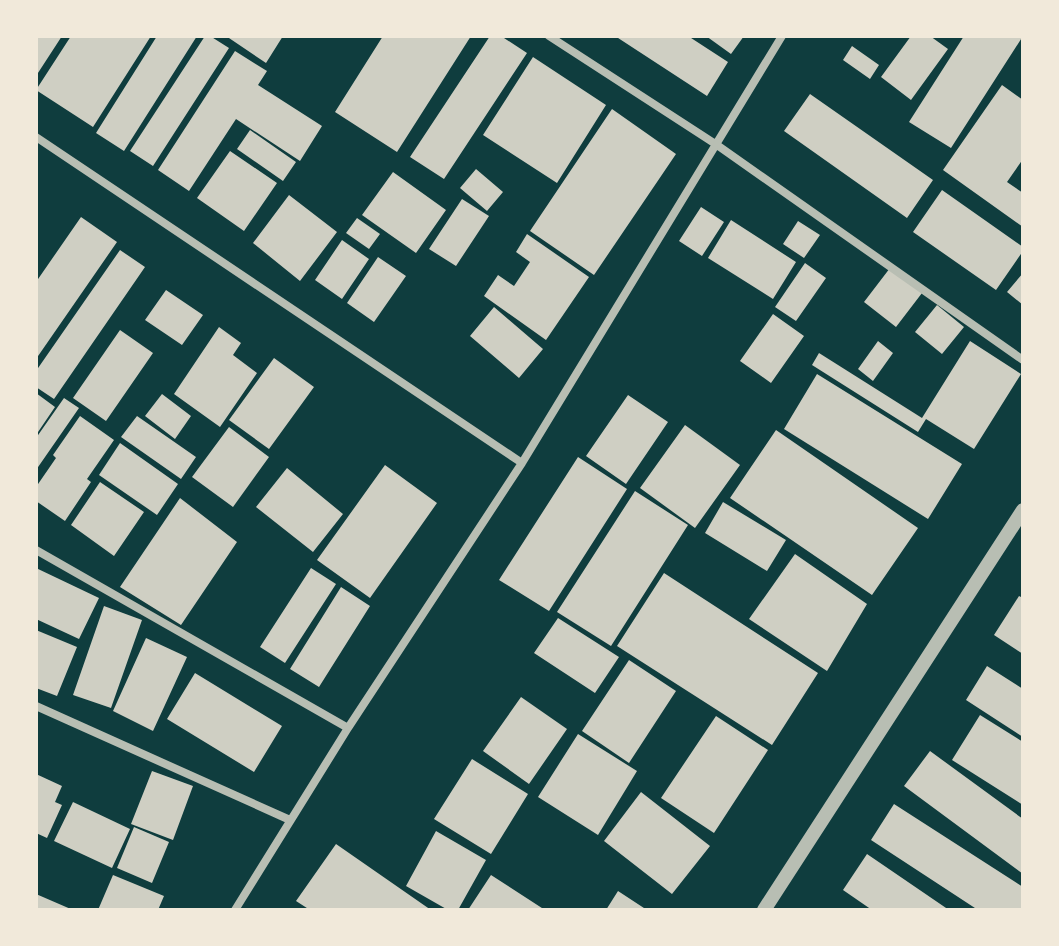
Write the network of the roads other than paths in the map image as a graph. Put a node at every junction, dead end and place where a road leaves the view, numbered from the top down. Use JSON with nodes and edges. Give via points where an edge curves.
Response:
{"nodes":[{"id":1,"x":549,"y":36,"type":"edge"},
{"id":2,"x":782,"y":36,"type":"edge"},
{"id":3,"x":36,"y":137,"type":"edge"},
{"id":4,"x":717,"y":145,"type":"junction"},
{"id":5,"x":1023,"y":360,"type":"edge"},
{"id":6,"x":522,"y":463,"type":"junction"},
{"id":7,"x":1023,"y":510,"type":"edge"},
{"id":8,"x":36,"y":550,"type":"edge"},
{"id":9,"x":36,"y":706,"type":"edge"},
{"id":10,"x":348,"y":728,"type":"junction"},
{"id":11,"x":290,"y":820,"type":"junction"},
{"id":12,"x":235,"y":910,"type":"edge"},
{"id":13,"x":764,"y":910,"type":"edge"}],
"edges":[{"from":1,"to":4,"type":"street"},
{"from":2,"to":4,"type":"street"},
{"from":3,"to":6,"type":"street"},
{"from":4,"to":5,"type":"street"},
{"from":4,"to":6,"type":"street"},
{"from":6,"to":10,"type":"street"},
{"from":7,"to":13,"type":"street"},
{"from":8,"to":10,"type":"street"},
{"from":9,"to":11,"type":"street"},
{"from":10,"to":11,"type":"street"},
{"from":11,"to":12,"type":"street"}]}
